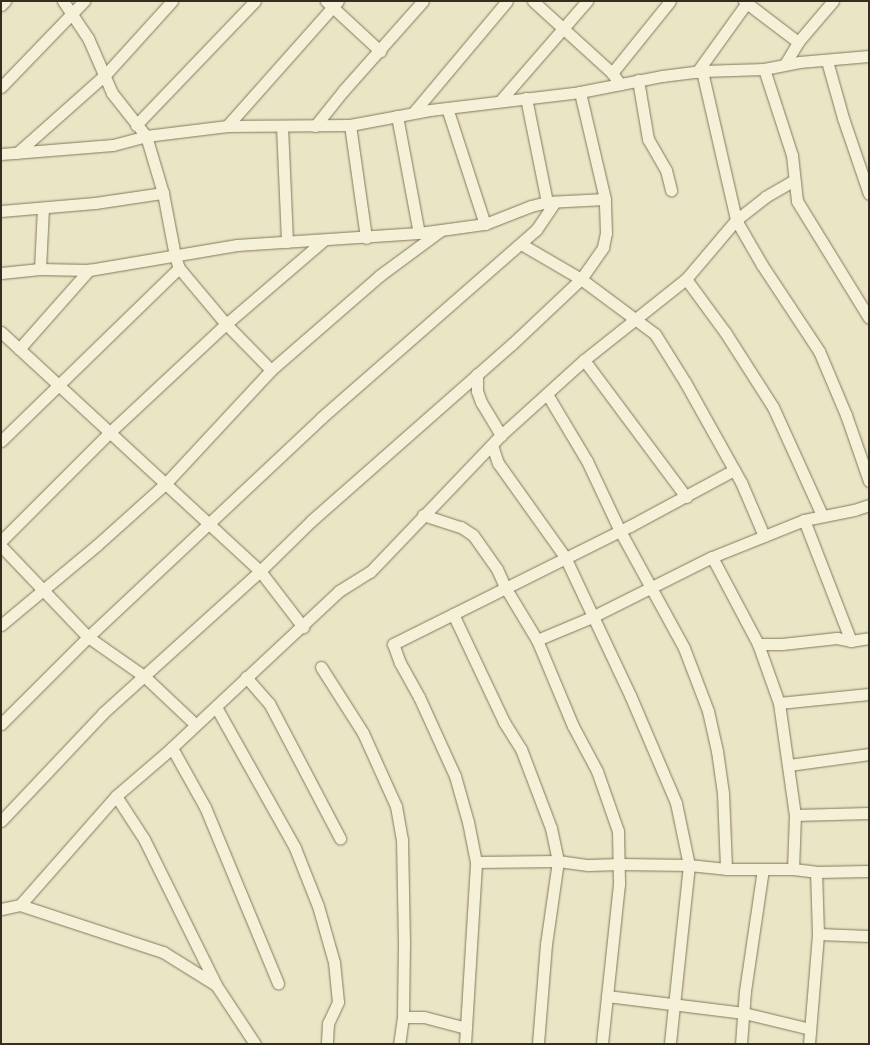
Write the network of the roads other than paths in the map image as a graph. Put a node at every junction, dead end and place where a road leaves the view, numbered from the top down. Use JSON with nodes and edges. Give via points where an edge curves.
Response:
{"nodes":[{"id":1,"x":5,"y":1,"type":"edge"},
{"id":2,"x":63,"y":1,"type":"edge"},
{"id":3,"x":84,"y":1,"type":"edge"},
{"id":4,"x":172,"y":1,"type":"edge"},
{"id":5,"x":255,"y":1,"type":"edge"},
{"id":6,"x":423,"y":1,"type":"edge"},
{"id":7,"x":507,"y":1,"type":"edge"},
{"id":8,"x":533,"y":1,"type":"edge"},
{"id":9,"x":587,"y":1,"type":"edge"},
{"id":10,"x":670,"y":1,"type":"edge"},
{"id":11,"x":833,"y":1,"type":"edge"},
{"id":12,"x":746,"y":2,"type":"edge"},
{"id":13,"x":333,"y":3,"type":"edge"},
{"id":14,"x":1,"y":5,"type":"edge"},
{"id":15,"x":72,"y":14,"type":"junction"},
{"id":16,"x":563,"y":28,"type":"junction"},
{"id":17,"x":798,"y":42,"type":"junction"},
{"id":18,"x":380,"y":51,"type":"junction"},
{"id":19,"x":869,"y":56,"type":"edge"},
{"id":20,"x":827,"y":61,"type":"junction"},
{"id":21,"x":785,"y":64,"type":"junction"},
{"id":22,"x":764,"y":69,"type":"junction"},
{"id":23,"x":700,"y":71,"type":"junction"},
{"id":24,"x":612,"y":73,"type":"junction"},
{"id":25,"x":105,"y":75,"type":"junction"},
{"id":26,"x":638,"y":80,"type":"junction"},
{"id":27,"x":620,"y":84,"type":"junction"},
{"id":28,"x":1,"y":86,"type":"edge"},
{"id":29,"x":580,"y":92,"type":"junction"},
{"id":30,"x":526,"y":98,"type":"junction"},
{"id":31,"x":500,"y":101,"type":"junction"},
{"id":32,"x":447,"y":108,"type":"junction"},
{"id":33,"x":413,"y":113,"type":"junction"},
{"id":34,"x":397,"y":116,"type":"junction"},
{"id":35,"x":350,"y":124,"type":"junction"},
{"id":36,"x":136,"y":125,"type":"junction"},
{"id":37,"x":227,"y":126,"type":"junction"},
{"id":38,"x":282,"y":126,"type":"junction"},
{"id":39,"x":315,"y":126,"type":"junction"},
{"id":40,"x":146,"y":136,"type":"junction"},
{"id":41,"x":17,"y":153,"type":"junction"},
{"id":42,"x":1,"y":154,"type":"edge"},
{"id":43,"x":794,"y":180,"type":"junction"},
{"id":44,"x":671,"y":190,"type":"dead end"},
{"id":45,"x":164,"y":193,"type":"junction"},
{"id":46,"x":869,"y":194,"type":"edge"},
{"id":47,"x":605,"y":199,"type":"junction"},
{"id":48,"x":551,"y":202,"type":"junction"},
{"id":49,"x":43,"y":208,"type":"junction"},
{"id":50,"x":1,"y":211,"type":"edge"},
{"id":51,"x":736,"y":220,"type":"junction"},
{"id":52,"x":485,"y":224,"type":"junction"},
{"id":53,"x":443,"y":229,"type":"junction"},
{"id":54,"x":419,"y":233,"type":"junction"},
{"id":55,"x":366,"y":238,"type":"junction"},
{"id":56,"x":322,"y":241,"type":"junction"},
{"id":57,"x":287,"y":242,"type":"junction"},
{"id":58,"x":521,"y":244,"type":"junction"},
{"id":59,"x":175,"y":256,"type":"junction"},
{"id":60,"x":179,"y":268,"type":"junction"},
{"id":61,"x":40,"y":269,"type":"junction"},
{"id":62,"x":89,"y":270,"type":"junction"},
{"id":63,"x":1,"y":273,"type":"edge"},
{"id":64,"x":686,"y":278,"type":"junction"},
{"id":65,"x":581,"y":279,"type":"junction"},
{"id":66,"x":634,"y":318,"type":"junction"},
{"id":67,"x":869,"y":318,"type":"edge"},
{"id":68,"x":226,"y":324,"type":"junction"},
{"id":69,"x":1,"y":332,"type":"edge"},
{"id":70,"x":19,"y":349,"type":"junction"},
{"id":71,"x":584,"y":360,"type":"junction"},
{"id":72,"x":271,"y":370,"type":"junction"},
{"id":73,"x":477,"y":374,"type":"junction"},
{"id":74,"x":57,"y":384,"type":"junction"},
{"id":75,"x":547,"y":394,"type":"junction"},
{"id":76,"x":110,"y":432,"type":"junction"},
{"id":77,"x":501,"y":435,"type":"junction"},
{"id":78,"x":1,"y":441,"type":"edge"},
{"id":79,"x":492,"y":445,"type":"junction"},
{"id":80,"x":734,"y":470,"type":"junction"},
{"id":81,"x":869,"y":481,"type":"edge"},
{"id":82,"x":166,"y":483,"type":"junction"},
{"id":83,"x":686,"y":497,"type":"junction"},
{"id":84,"x":869,"y":505,"type":"edge"},
{"id":85,"x":422,"y":515,"type":"junction"},
{"id":86,"x":822,"y":515,"type":"junction"},
{"id":87,"x":804,"y":520,"type":"junction"},
{"id":88,"x":209,"y":522,"type":"junction"},
{"id":89,"x":620,"y":531,"type":"junction"},
{"id":90,"x":764,"y":536,"type":"junction"},
{"id":91,"x":1,"y":541,"type":"edge"},
{"id":92,"x":1,"y":546,"type":"edge"},
{"id":93,"x":565,"y":557,"type":"junction"},
{"id":94,"x":712,"y":557,"type":"junction"},
{"id":95,"x":260,"y":571,"type":"junction"},
{"id":96,"x":648,"y":587,"type":"junction"},
{"id":97,"x":505,"y":588,"type":"junction"},
{"id":98,"x":44,"y":589,"type":"junction"},
{"id":99,"x":453,"y":614,"type":"junction"},
{"id":100,"x":592,"y":617,"type":"junction"},
{"id":101,"x":1,"y":625,"type":"edge"},
{"id":102,"x":303,"y":627,"type":"junction"},
{"id":103,"x":88,"y":637,"type":"junction"},
{"id":104,"x":869,"y":638,"type":"edge"},
{"id":105,"x":537,"y":640,"type":"junction"},
{"id":106,"x":851,"y":641,"type":"junction"},
{"id":107,"x":758,"y":644,"type":"junction"},
{"id":108,"x":321,"y":667,"type":"dead end"},
{"id":109,"x":144,"y":676,"type":"junction"},
{"id":110,"x":246,"y":678,"type":"junction"},
{"id":111,"x":869,"y":694,"type":"edge"},
{"id":112,"x":779,"y":703,"type":"junction"},
{"id":113,"x":216,"y":707,"type":"junction"},
{"id":114,"x":1,"y":724,"type":"edge"},
{"id":115,"x":196,"y":725,"type":"junction"},
{"id":116,"x":172,"y":748,"type":"junction"},
{"id":117,"x":869,"y":754,"type":"edge"},
{"id":118,"x":788,"y":765,"type":"junction"},
{"id":119,"x":116,"y":796,"type":"junction"},
{"id":120,"x":869,"y":813,"type":"edge"},
{"id":121,"x":795,"y":815,"type":"junction"},
{"id":122,"x":1,"y":821,"type":"edge"},
{"id":123,"x":340,"y":838,"type":"dead end"},
{"id":124,"x":558,"y":861,"type":"junction"},
{"id":125,"x":476,"y":862,"type":"junction"},
{"id":126,"x":620,"y":864,"type":"junction"},
{"id":127,"x":689,"y":865,"type":"junction"},
{"id":128,"x":726,"y":869,"type":"junction"},
{"id":129,"x":763,"y":869,"type":"junction"},
{"id":130,"x":792,"y":869,"type":"junction"},
{"id":131,"x":869,"y":871,"type":"edge"},
{"id":132,"x":816,"y":872,"type":"junction"},
{"id":133,"x":20,"y":905,"type":"junction"},
{"id":134,"x":1,"y":909,"type":"edge"},
{"id":135,"x":818,"y":934,"type":"junction"},
{"id":136,"x":869,"y":936,"type":"edge"},
{"id":137,"x":278,"y":983,"type":"dead end"},
{"id":138,"x":216,"y":985,"type":"junction"},
{"id":139,"x":607,"y":996,"type":"junction"},
{"id":140,"x":675,"y":1003,"type":"junction"},
{"id":141,"x":744,"y":1013,"type":"junction"},
{"id":142,"x":403,"y":1017,"type":"junction"},
{"id":143,"x":466,"y":1028,"type":"junction"},
{"id":144,"x":810,"y":1028,"type":"junction"},
{"id":145,"x":255,"y":1044,"type":"edge"},
{"id":146,"x":327,"y":1044,"type":"edge"},
{"id":147,"x":399,"y":1044,"type":"edge"},
{"id":148,"x":466,"y":1044,"type":"edge"},
{"id":149,"x":538,"y":1044,"type":"edge"},
{"id":150,"x":602,"y":1044,"type":"edge"},
{"id":151,"x":670,"y":1044,"type":"edge"},
{"id":152,"x":741,"y":1044,"type":"edge"},
{"id":153,"x":809,"y":1044,"type":"edge"}],
"edges":[{"from":1,"to":14,"type":"street"},
{"from":2,"to":15,"type":"street"},
{"from":3,"to":15,"type":"street"},
{"from":4,"to":25,"type":"street"},
{"from":5,"to":36,"type":"street"},
{"from":6,"to":18,"type":"street"},
{"from":7,"to":33,"type":"street"},
{"from":8,"to":16,"type":"street"},
{"from":9,"to":16,"type":"street"},
{"from":10,"to":24,"type":"street"},
{"from":11,"to":17,"type":"street"},
{"from":12,"to":17,"type":"street"},
{"from":12,"to":23,"type":"street"},
{"from":13,"to":18,"type":"street"},
{"from":13,"to":37,"type":"street"},
{"from":15,"to":25,"type":"street","via":[[88,38]]},
{"from":15,"to":28,"type":"street"},
{"from":16,"to":24,"type":"street"},
{"from":16,"to":31,"type":"street"},
{"from":17,"to":21,"type":"street"},
{"from":18,"to":39,"type":"street","via":[[342,91]]},
{"from":19,"to":20,"type":"street"},
{"from":20,"to":21,"type":"street"},
{"from":20,"to":46,"type":"street"},
{"from":21,"to":22,"type":"street"},
{"from":22,"to":23,"type":"street"},
{"from":22,"to":43,"type":"street","via":[[792,155]]},
{"from":23,"to":26,"type":"street"},
{"from":23,"to":51,"type":"street"},
{"from":24,"to":27,"type":"street"},
{"from":25,"to":36,"type":"street","via":[[112,93]]},
{"from":25,"to":41,"type":"street"},
{"from":26,"to":27,"type":"street"},
{"from":26,"to":44,"type":"street","via":[[648,139],[666,170]]},
{"from":27,"to":29,"type":"street"},
{"from":29,"to":30,"type":"street"},
{"from":29,"to":47,"type":"street"},
{"from":30,"to":31,"type":"street"},
{"from":30,"to":48,"type":"street"},
{"from":31,"to":32,"type":"street"},
{"from":32,"to":33,"type":"street"},
{"from":32,"to":52,"type":"street"},
{"from":33,"to":34,"type":"street"},
{"from":34,"to":35,"type":"street"},
{"from":34,"to":54,"type":"street"},
{"from":35,"to":39,"type":"street"},
{"from":35,"to":55,"type":"street"},
{"from":36,"to":40,"type":"street"},
{"from":37,"to":38,"type":"street"},
{"from":37,"to":40,"type":"street"},
{"from":38,"to":39,"type":"street"},
{"from":38,"to":57,"type":"street"},
{"from":40,"to":41,"type":"street","via":[[113,145]]},
{"from":40,"to":45,"type":"street"},
{"from":41,"to":42,"type":"street"},
{"from":43,"to":51,"type":"street"},
{"from":43,"to":67,"type":"street","via":[[797,202]]},
{"from":45,"to":49,"type":"street"},
{"from":45,"to":59,"type":"street"},
{"from":47,"to":48,"type":"street"},
{"from":47,"to":65,"type":"street","via":[[603,247]]},
{"from":48,"to":52,"type":"street","via":[[531,206]]},
{"from":48,"to":58,"type":"street","via":[[536,230]]},
{"from":49,"to":50,"type":"street"},
{"from":49,"to":61,"type":"street"},
{"from":51,"to":64,"type":"street"},
{"from":51,"to":81,"type":"street","via":[[819,351]]},
{"from":52,"to":53,"type":"street"},
{"from":53,"to":54,"type":"street"},
{"from":53,"to":72,"type":"street","via":[[379,276]]},
{"from":54,"to":55,"type":"street"},
{"from":55,"to":56,"type":"street"},
{"from":56,"to":57,"type":"street"},
{"from":56,"to":68,"type":"street"},
{"from":57,"to":59,"type":"street","via":[[237,245]]},
{"from":58,"to":65,"type":"street"},
{"from":58,"to":88,"type":"street","via":[[321,418]]},
{"from":59,"to":60,"type":"street"},
{"from":59,"to":62,"type":"street"},
{"from":60,"to":68,"type":"street"},
{"from":60,"to":74,"type":"street"},
{"from":61,"to":62,"type":"street"},
{"from":61,"to":63,"type":"street"},
{"from":62,"to":70,"type":"street"},
{"from":64,"to":66,"type":"street"},
{"from":64,"to":86,"type":"street","via":[[726,332],[772,407]]},
{"from":65,"to":66,"type":"street"},
{"from":65,"to":73,"type":"street"},
{"from":66,"to":71,"type":"street"},
{"from":66,"to":80,"type":"street","via":[[655,334]]},
{"from":68,"to":72,"type":"street"},
{"from":68,"to":76,"type":"street"},
{"from":69,"to":70,"type":"street"},
{"from":70,"to":74,"type":"street"},
{"from":71,"to":75,"type":"street"},
{"from":71,"to":83,"type":"street"},
{"from":72,"to":82,"type":"street"},
{"from":73,"to":77,"type":"street","via":[[481,402]]},
{"from":73,"to":95,"type":"street","via":[[311,521]]},
{"from":74,"to":76,"type":"street"},
{"from":74,"to":78,"type":"street"},
{"from":75,"to":77,"type":"street"},
{"from":75,"to":89,"type":"street","via":[[587,461]]},
{"from":76,"to":82,"type":"street"},
{"from":76,"to":91,"type":"street"},
{"from":77,"to":79,"type":"street"},
{"from":79,"to":85,"type":"street"},
{"from":79,"to":93,"type":"street","via":[[498,463]]},
{"from":80,"to":83,"type":"street"},
{"from":80,"to":90,"type":"street"},
{"from":82,"to":88,"type":"street"},
{"from":82,"to":98,"type":"street"},
{"from":83,"to":89,"type":"street"},
{"from":84,"to":86,"type":"street"},
{"from":85,"to":97,"type":"street","via":[[462,527],[473,535],[497,569]]},
{"from":85,"to":102,"type":"street","via":[[370,572],[339,591]]},
{"from":86,"to":87,"type":"street"},
{"from":87,"to":90,"type":"street"},
{"from":87,"to":106,"type":"street"},
{"from":88,"to":95,"type":"street"},
{"from":88,"to":103,"type":"street"},
{"from":89,"to":93,"type":"street"},
{"from":89,"to":96,"type":"street"},
{"from":90,"to":94,"type":"street"},
{"from":92,"to":98,"type":"street"},
{"from":93,"to":97,"type":"street"},
{"from":93,"to":100,"type":"street"},
{"from":94,"to":96,"type":"street"},
{"from":94,"to":107,"type":"street"},
{"from":95,"to":102,"type":"street"},
{"from":95,"to":109,"type":"street"},
{"from":96,"to":100,"type":"street"},
{"from":96,"to":128,"type":"street","via":[[684,648],[708,712],[723,793]]},
{"from":97,"to":99,"type":"street"},
{"from":97,"to":105,"type":"street"},
{"from":98,"to":101,"type":"street"},
{"from":98,"to":103,"type":"street"},
{"from":99,"to":124,"type":"street","via":[[504,722],[521,749],[551,828]]},
{"from":99,"to":125,"type":"street","via":[[393,644],[456,776]]},
{"from":100,"to":105,"type":"street"},
{"from":100,"to":127,"type":"street","via":[[630,695],[676,803]]},
{"from":102,"to":110,"type":"street"},
{"from":103,"to":109,"type":"street"},
{"from":103,"to":114,"type":"street"},
{"from":104,"to":106,"type":"street"},
{"from":105,"to":126,"type":"street","via":[[573,726],[597,771],[618,831]]},
{"from":106,"to":107,"type":"street","via":[[837,638]]},
{"from":107,"to":112,"type":"street"},
{"from":108,"to":142,"type":"street","via":[[363,733],[396,806],[402,839]]},
{"from":109,"to":115,"type":"street"},
{"from":109,"to":122,"type":"street","via":[[96,720]]},
{"from":110,"to":113,"type":"street"},
{"from":110,"to":123,"type":"street","via":[[269,703]]},
{"from":111,"to":112,"type":"street"},
{"from":112,"to":118,"type":"street"},
{"from":113,"to":115,"type":"street"},
{"from":113,"to":146,"type":"street","via":[[295,848],[318,906],[334,962],[338,1002],[328,1023]]},
{"from":115,"to":116,"type":"street"},
{"from":116,"to":119,"type":"street"},
{"from":116,"to":137,"type":"street","via":[[205,807]]},
{"from":117,"to":118,"type":"street"},
{"from":118,"to":121,"type":"street"},
{"from":119,"to":133,"type":"street"},
{"from":119,"to":138,"type":"street","via":[[144,838]]},
{"from":120,"to":121,"type":"street"},
{"from":121,"to":130,"type":"street"},
{"from":124,"to":125,"type":"street"},
{"from":124,"to":126,"type":"street","via":[[588,865]]},
{"from":124,"to":149,"type":"street","via":[[546,944]]},
{"from":125,"to":143,"type":"street"},
{"from":126,"to":127,"type":"street"},
{"from":126,"to":139,"type":"street"},
{"from":127,"to":128,"type":"street"},
{"from":127,"to":140,"type":"street"},
{"from":128,"to":129,"type":"street"},
{"from":129,"to":130,"type":"street"},
{"from":129,"to":141,"type":"street"},
{"from":130,"to":132,"type":"street"},
{"from":131,"to":132,"type":"street"},
{"from":132,"to":135,"type":"street"},
{"from":133,"to":134,"type":"street"},
{"from":133,"to":138,"type":"street","via":[[163,952]]},
{"from":135,"to":136,"type":"street"},
{"from":135,"to":144,"type":"street"},
{"from":138,"to":145,"type":"street"},
{"from":139,"to":140,"type":"street"},
{"from":139,"to":150,"type":"street"},
{"from":140,"to":141,"type":"street"},
{"from":140,"to":151,"type":"street"},
{"from":141,"to":144,"type":"street"},
{"from":141,"to":152,"type":"street"},
{"from":142,"to":143,"type":"street","via":[[424,1018]]},
{"from":142,"to":147,"type":"street"},
{"from":143,"to":148,"type":"street"},
{"from":144,"to":153,"type":"street"}]}
